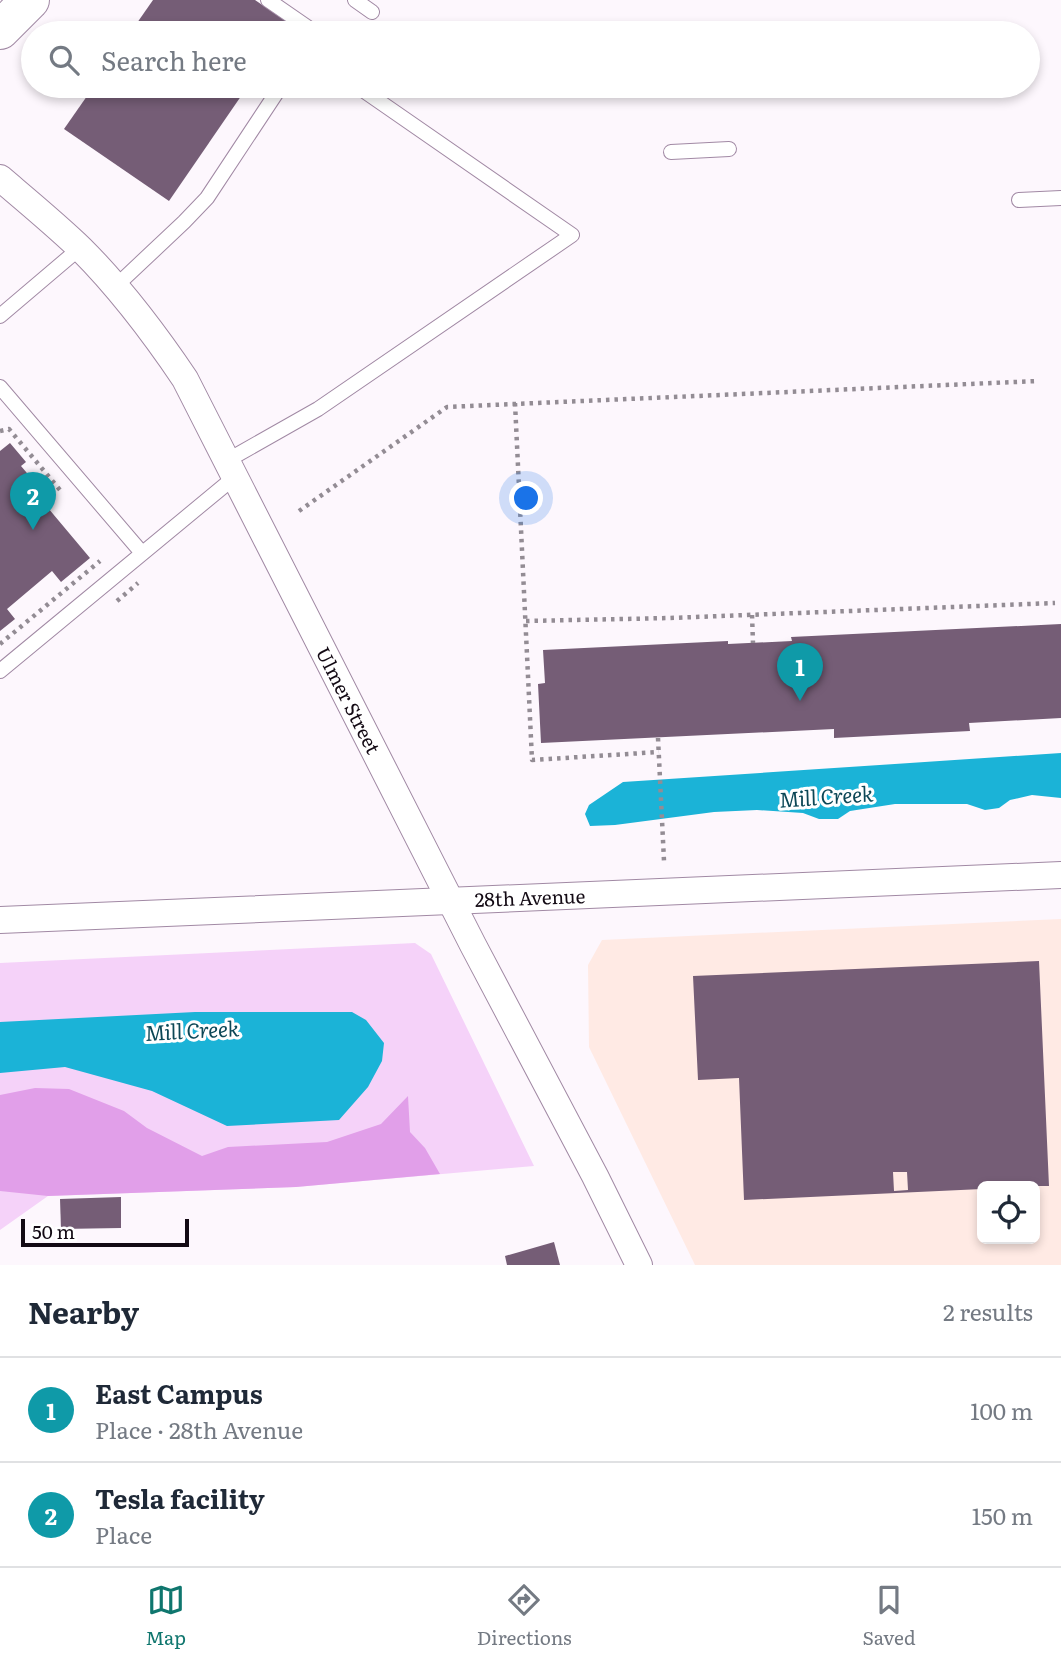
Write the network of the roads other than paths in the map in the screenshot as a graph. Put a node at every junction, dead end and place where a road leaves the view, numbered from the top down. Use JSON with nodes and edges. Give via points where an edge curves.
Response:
{"nodes":[{"id":1,"x":30,"y":0,"type":"edge"},
{"id":2,"x":268,"y":0,"type":"edge"},
{"id":3,"x":355,"y":0,"type":"edge"},
{"id":4,"x":372,"y":12,"type":"dead end"},
{"id":5,"x":300,"y":21,"type":"edge"},
{"id":6,"x":0,"y":30,"type":"edge"},
{"id":7,"x":273,"y":98,"type":"edge"},
{"id":8,"x":374,"y":98,"type":"edge"},
{"id":9,"x":729,"y":149,"type":"dead end"},
{"id":10,"x":671,"y":152,"type":"dead end"},
{"id":11,"x":0,"y":178,"type":"edge"},
{"id":12,"x":1061,"y":198,"type":"edge"},
{"id":13,"x":1019,"y":200,"type":"dead end"},
{"id":14,"x":80,"y":248,"type":"junction"},
{"id":15,"x":116,"y":287,"type":"junction"},
{"id":16,"x":0,"y":316,"type":"edge"},
{"id":17,"x":0,"y":387,"type":"edge"},
{"id":18,"x":232,"y":468,"type":"junction"},
{"id":19,"x":142,"y":553,"type":"junction"},
{"id":20,"x":0,"y":671,"type":"edge"},
{"id":21,"x":1061,"y":875,"type":"edge"},
{"id":22,"x":450,"y":900,"type":"junction"},
{"id":23,"x":0,"y":920,"type":"edge"},
{"id":24,"x":639,"y":1265,"type":"edge"}],
"edges":[{"from":1,"to":6,"type":"main road"},
{"from":2,"to":5,"type":"lane"},
{"from":3,"to":4,"type":"lane"},
{"from":7,"to":15,"type":"lane","via":[[207,198]]},
{"from":8,"to":18,"type":"lane","via":[[572,235]]},
{"from":9,"to":10,"type":"lane"},
{"from":11,"to":14,"type":"street","name":"Ulmer Street"},
{"from":12,"to":13,"type":"lane"},
{"from":14,"to":15,"type":"street","name":"Ulmer Street"},
{"from":14,"to":16,"type":"lane"},
{"from":15,"to":18,"type":"street","name":"Ulmer Street","via":[[185,379]]},
{"from":17,"to":19,"type":"lane"},
{"from":18,"to":19,"type":"lane"},
{"from":18,"to":22,"type":"street","name":"Ulmer Street"},
{"from":19,"to":20,"type":"lane"},
{"from":21,"to":22,"type":"street","name":"28th Avenue"},
{"from":22,"to":23,"type":"street","name":"28th Avenue"},
{"from":22,"to":24,"type":"street","name":"Ulmer Street"}]}
